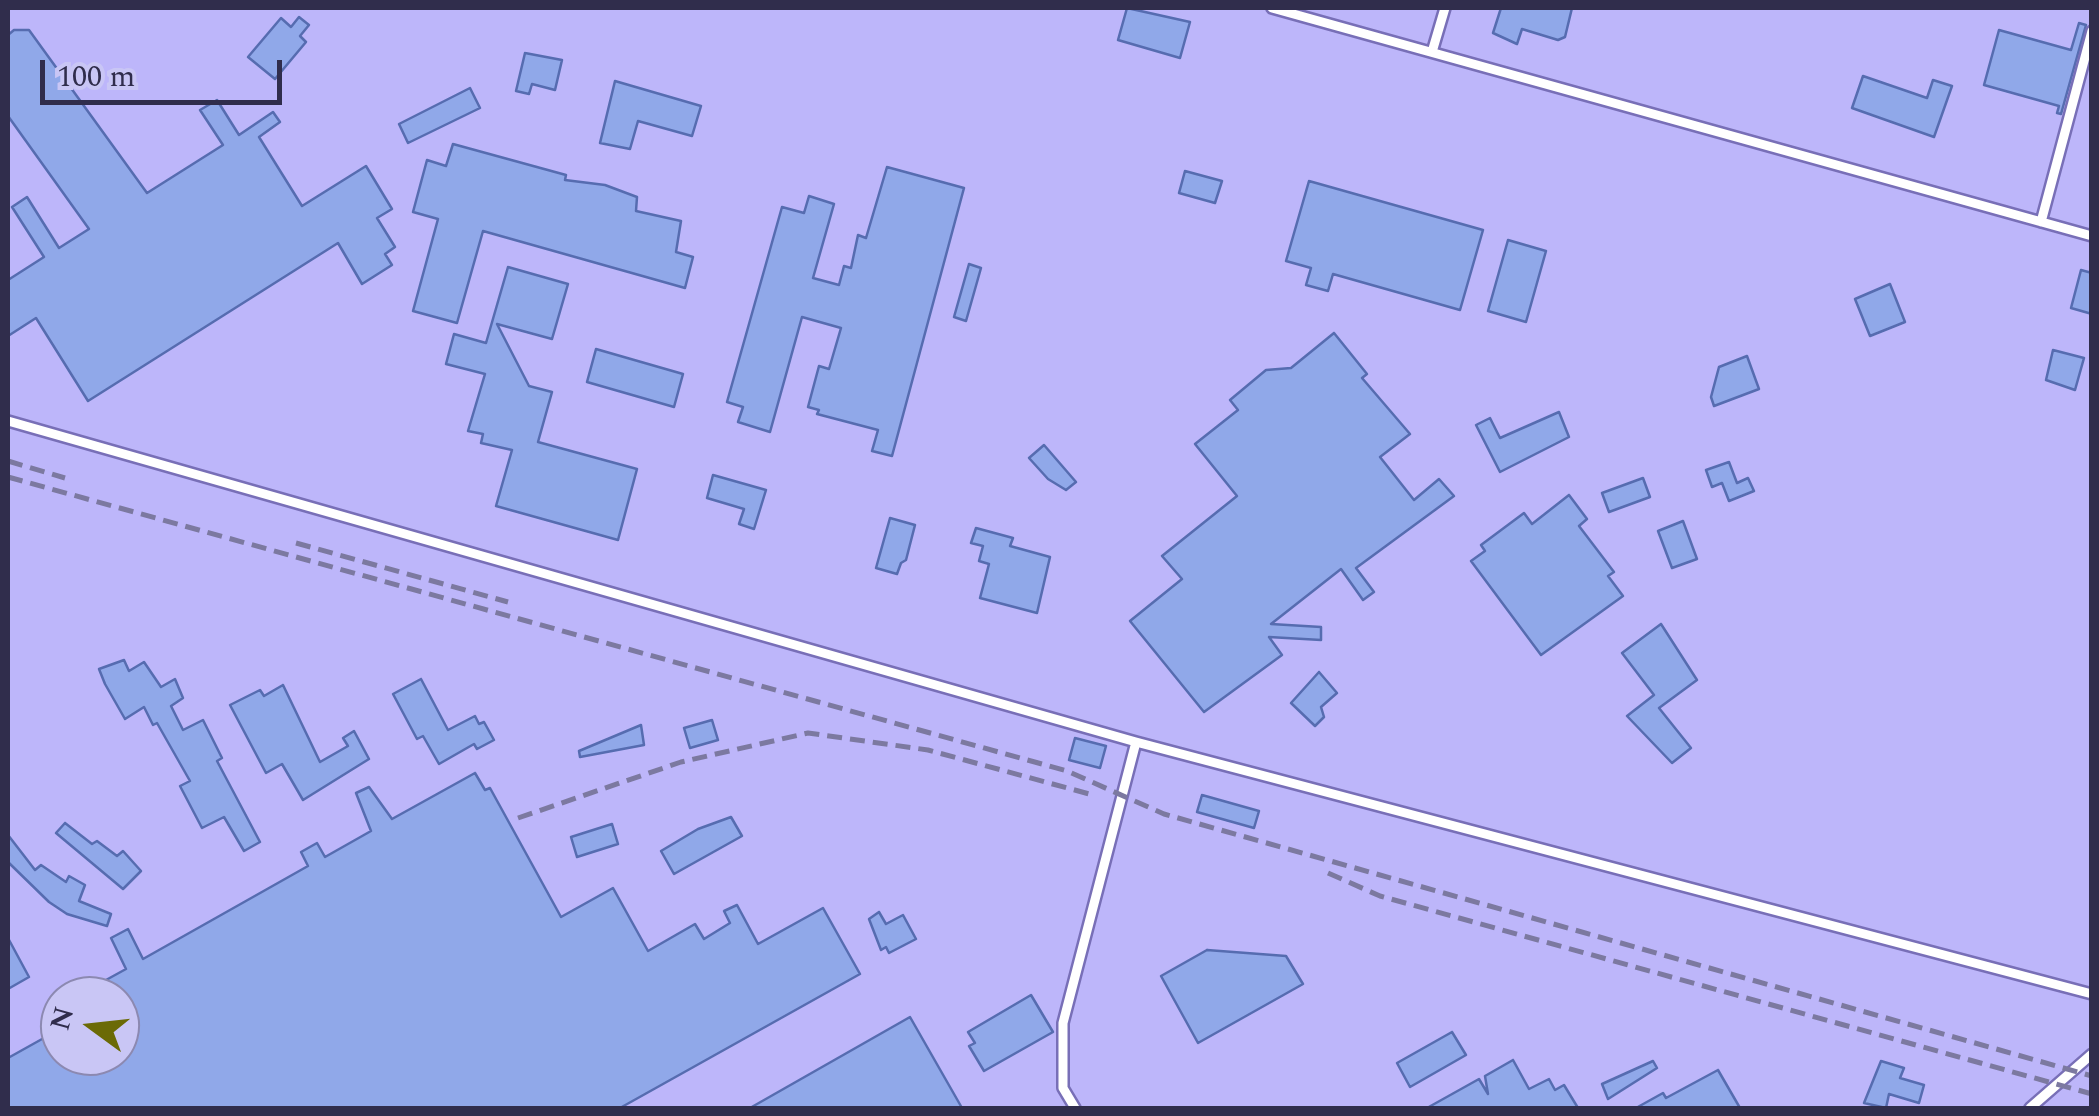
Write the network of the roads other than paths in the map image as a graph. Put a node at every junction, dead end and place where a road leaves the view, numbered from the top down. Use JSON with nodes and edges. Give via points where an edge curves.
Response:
{"nodes":[{"id":1,"x":1272,"y":8,"type":"edge"},
{"id":2,"x":1445,"y":8,"type":"edge"},
{"id":3,"x":2092,"y":31,"type":"edge"},
{"id":4,"x":1432,"y":52,"type":"junction"},
{"id":5,"x":2041,"y":222,"type":"junction"},
{"id":6,"x":2092,"y":236,"type":"edge"},
{"id":7,"x":8,"y":421,"type":"edge"},
{"id":8,"x":1136,"y":742,"type":"junction"},
{"id":9,"x":2092,"y":994,"type":"edge"},
{"id":10,"x":2092,"y":1054,"type":"edge"},
{"id":11,"x":1076,"y":1108,"type":"edge"},
{"id":12,"x":2030,"y":1108,"type":"edge"}],
"edges":[{"from":1,"to":4,"type":"lane"},
{"from":2,"to":4,"type":"lane"},
{"from":3,"to":5,"type":"lane"},
{"from":4,"to":5,"type":"lane"},
{"from":5,"to":6,"type":"lane"},
{"from":7,"to":8,"type":"lane"},
{"from":8,"to":9,"type":"lane"},
{"from":8,"to":11,"type":"lane","via":[[1062,1023],[1063,1088]]},
{"from":10,"to":12,"type":"lane"}]}
